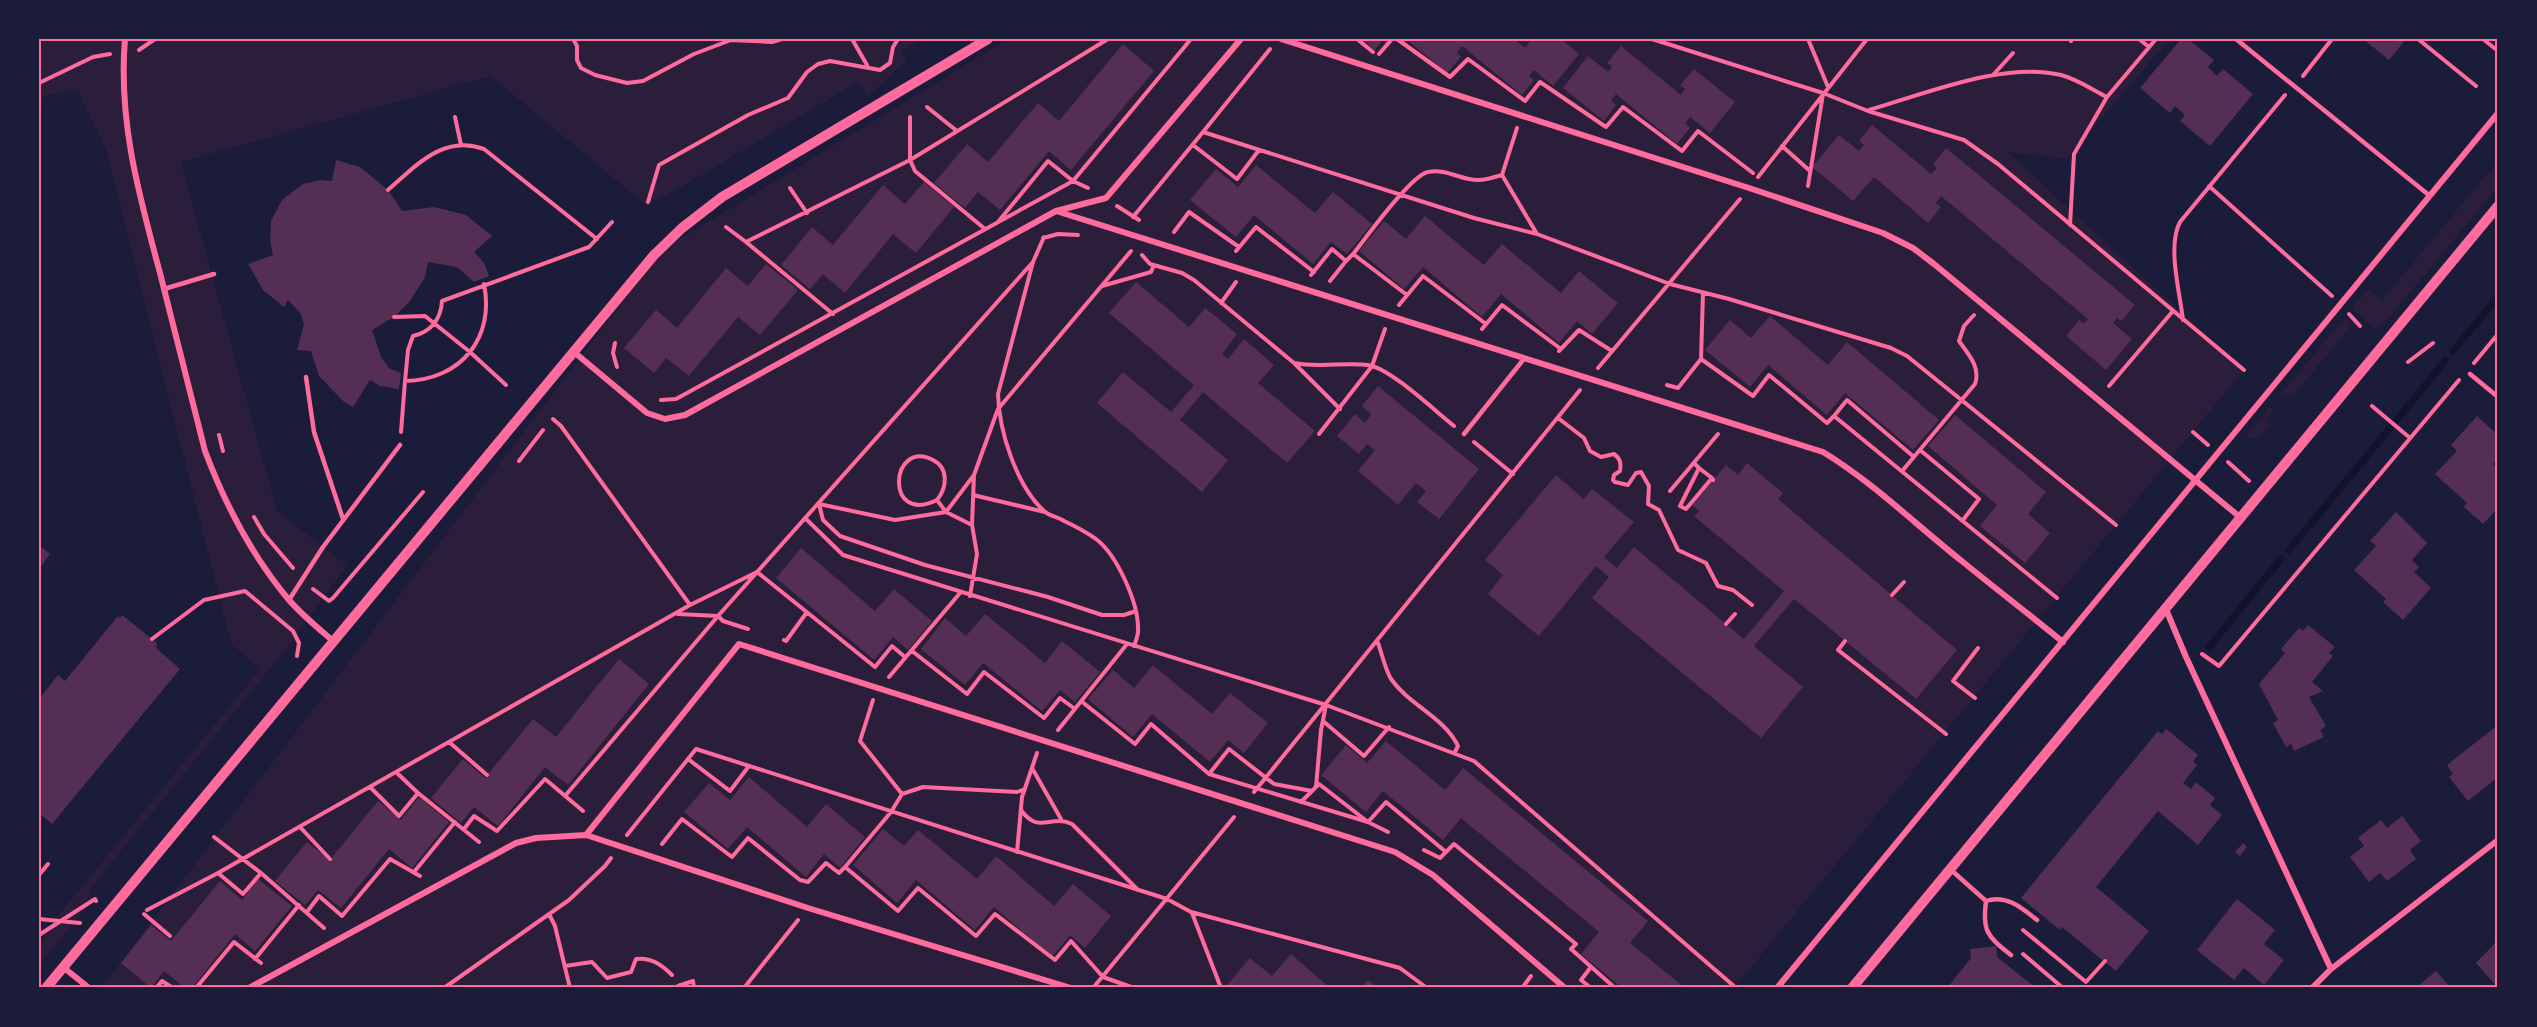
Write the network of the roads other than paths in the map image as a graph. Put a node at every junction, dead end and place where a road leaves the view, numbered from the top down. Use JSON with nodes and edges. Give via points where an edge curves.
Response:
{"nodes":[{"id":1,"x":125,"y":39,"type":"edge"},
{"id":2,"x":988,"y":39,"type":"edge"},
{"id":3,"x":1241,"y":39,"type":"edge"},
{"id":4,"x":1281,"y":39,"type":"edge"},
{"id":5,"x":2236,"y":39,"type":"edge"},
{"id":6,"x":2498,"y":113,"type":"edge"},
{"id":7,"x":2430,"y":196,"type":"junction"},
{"id":8,"x":2498,"y":206,"type":"edge"},
{"id":9,"x":1056,"y":211,"type":"junction"},
{"id":10,"x":214,"y":274,"type":"dead end"},
{"id":11,"x":164,"y":289,"type":"junction"},
{"id":12,"x":574,"y":351,"type":"junction"},
{"id":13,"x":1523,"y":360,"type":"junction"},
{"id":14,"x":2468,"y":372,"type":"road end"},
{"id":15,"x":306,"y":377,"type":"dead end"},
{"id":16,"x":2498,"y":397,"type":"edge"},
{"id":17,"x":1464,"y":434,"type":"road end"},
{"id":18,"x":400,"y":445,"type":"road end"},
{"id":19,"x":2196,"y":480,"type":"junction"},
{"id":20,"x":2241,"y":518,"type":"junction"},
{"id":21,"x":343,"y":519,"type":"junction"},
{"id":22,"x":289,"y":600,"type":"junction"},
{"id":23,"x":2165,"y":607,"type":"junction"},
{"id":24,"x":333,"y":641,"type":"junction"},
{"id":25,"x":2063,"y":642,"type":"junction"},
{"id":26,"x":586,"y":835,"type":"junction"},
{"id":27,"x":2498,"y":840,"type":"edge"},
{"id":28,"x":1950,"y":869,"type":"junction"},
{"id":29,"x":1986,"y":901,"type":"junction"},
{"id":30,"x":2037,"y":920,"type":"dead end"},
{"id":31,"x":2011,"y":955,"type":"dead end"},
{"id":32,"x":63,"y":967,"type":"junction"},
{"id":33,"x":2331,"y":969,"type":"junction"},
{"id":34,"x":46,"y":988,"type":"edge"},
{"id":35,"x":89,"y":988,"type":"edge"},
{"id":36,"x":249,"y":988,"type":"edge"},
{"id":37,"x":1071,"y":988,"type":"edge"},
{"id":38,"x":1565,"y":988,"type":"edge"},
{"id":39,"x":1777,"y":988,"type":"edge"},
{"id":40,"x":1852,"y":988,"type":"edge"},
{"id":41,"x":2312,"y":988,"type":"edge"}],
"edges":[{"from":1,"to":11,"type":"street","via":[[126,131]]},
{"from":2,"to":12,"type":"street","via":[[722,197],[654,255]]},
{"from":3,"to":9,"type":"street","via":[[1106,198]]},
{"from":4,"to":19,"type":"street","via":[[1883,233],[1934,264]]},
{"from":5,"to":7,"type":"lane"},
{"from":6,"to":7,"type":"street"},
{"from":7,"to":19,"type":"street"},
{"from":8,"to":20,"type":"street"},
{"from":9,"to":12,"type":"street","via":[[675,418],[647,413]]},
{"from":9,"to":13,"type":"street"},
{"from":10,"to":11,"type":"lane"},
{"from":11,"to":22,"type":"street","via":[[205,451],[218,486],[257,555]]},
{"from":12,"to":24,"type":"street"},
{"from":13,"to":17,"type":"lane"},
{"from":13,"to":25,"type":"street","via":[[1822,452],[1853,470]]},
{"from":14,"to":16,"type":"lane"},
{"from":15,"to":21,"type":"lane","via":[[315,432]]},
{"from":18,"to":21,"type":"lane"},
{"from":19,"to":20,"type":"street"},
{"from":19,"to":25,"type":"street"},
{"from":20,"to":23,"type":"street"},
{"from":21,"to":22,"type":"lane"},
{"from":22,"to":24,"type":"street"},
{"from":23,"to":28,"type":"street"},
{"from":23,"to":33,"type":"street"},
{"from":24,"to":32,"type":"street"},
{"from":25,"to":39,"type":"street"},
{"from":26,"to":36,"type":"street","via":[[516,843]]},
{"from":26,"to":37,"type":"street"},
{"from":26,"to":38,"type":"street","via":[[739,644],[1395,852],[1432,875]]},
{"from":27,"to":33,"type":"street"},
{"from":28,"to":29,"type":"lane"},
{"from":28,"to":40,"type":"street"},
{"from":29,"to":30,"type":"lane","via":[[1996,897],[2018,905]]},
{"from":29,"to":31,"type":"lane","via":[[1983,923],[1995,942]]},
{"from":32,"to":34,"type":"street"},
{"from":32,"to":35,"type":"street"},
{"from":33,"to":41,"type":"street"}]}
